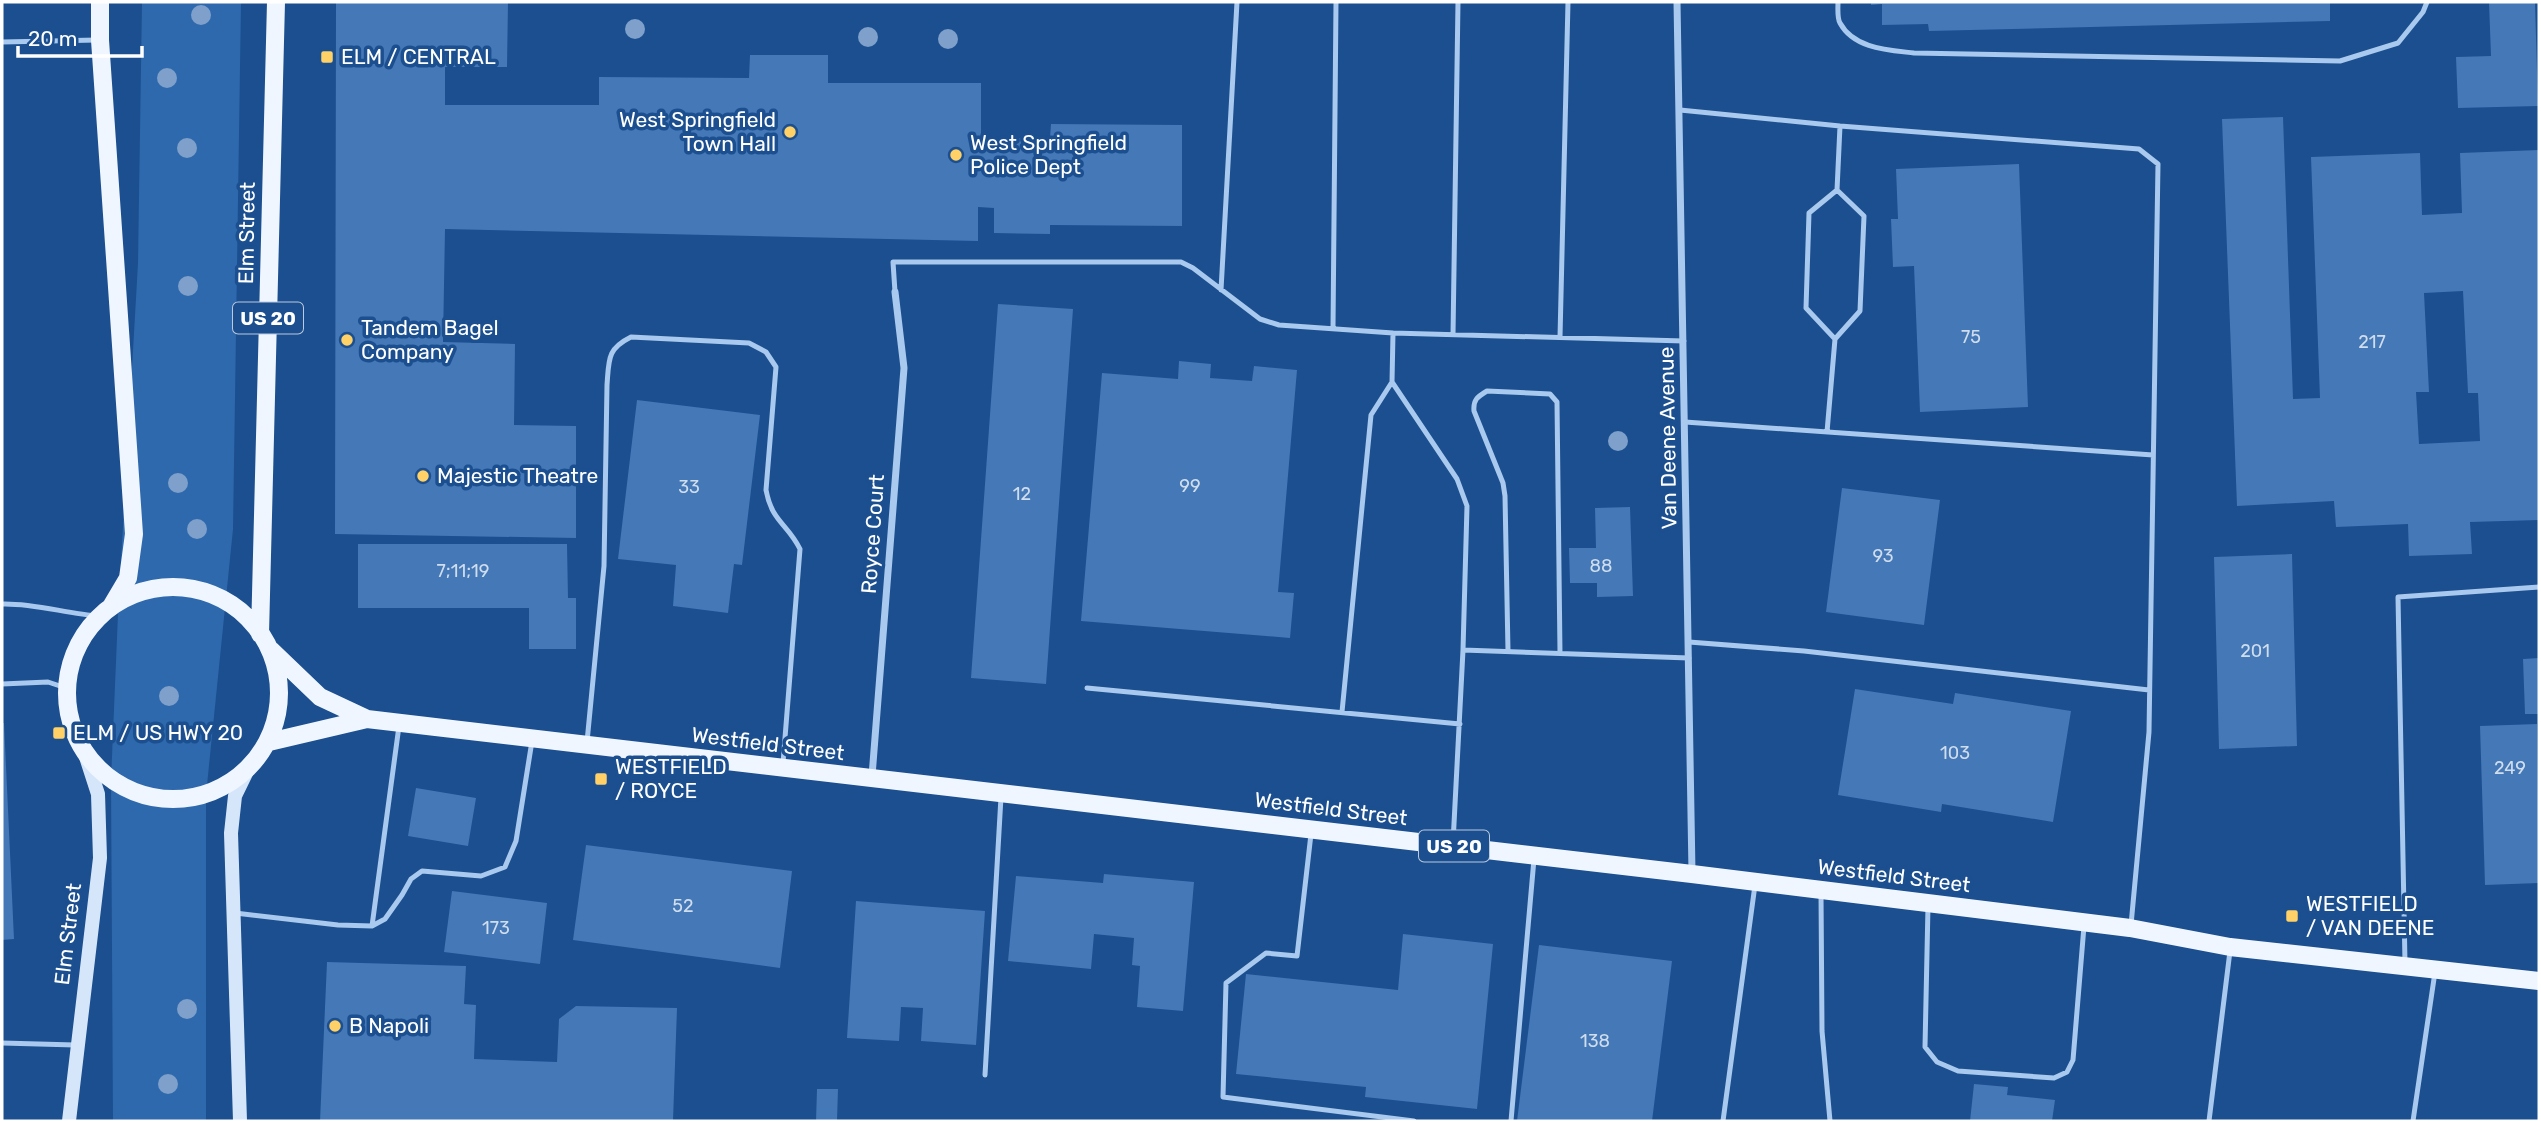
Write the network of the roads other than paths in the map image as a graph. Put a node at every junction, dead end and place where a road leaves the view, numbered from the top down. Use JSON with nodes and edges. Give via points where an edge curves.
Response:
{"nodes":[{"id":1,"x":100,"y":2,"type":"edge"},
{"id":2,"x":276,"y":2,"type":"edge"},
{"id":3,"x":1237,"y":2,"type":"edge"},
{"id":4,"x":1336,"y":2,"type":"edge"},
{"id":5,"x":1458,"y":2,"type":"edge"},
{"id":6,"x":1567,"y":2,"type":"edge"},
{"id":7,"x":1677,"y":2,"type":"edge"},
{"id":8,"x":1838,"y":2,"type":"edge"},
{"id":9,"x":2427,"y":2,"type":"edge"},
{"id":10,"x":100,"y":40,"type":"junction"},
{"id":11,"x":2,"y":42,"type":"edge"},
{"id":12,"x":1680,"y":110,"type":"junction"},
{"id":13,"x":1840,"y":126,"type":"junction"},
{"id":14,"x":1837,"y":190,"type":"junction"},
{"id":15,"x":1221,"y":290,"type":"junction"},
{"id":16,"x":895,"y":292,"type":"joint"},
{"id":17,"x":1333,"y":329,"type":"junction"},
{"id":18,"x":1393,"y":333,"type":"junction"},
{"id":19,"x":1453,"y":335,"type":"junction"},
{"id":20,"x":1560,"y":337,"type":"junction"},
{"id":21,"x":1835,"y":339,"type":"junction"},
{"id":22,"x":1684,"y":341,"type":"junction"},
{"id":23,"x":1392,"y":382,"type":"junction"},
{"id":24,"x":1685,"y":422,"type":"junction"},
{"id":25,"x":1827,"y":432,"type":"junction"},
{"id":26,"x":2153,"y":455,"type":"junction"},
{"id":27,"x":2539,"y":587,"type":"edge"},
{"id":28,"x":2,"y":604,"type":"edge"},
{"id":29,"x":105,"y":613,"type":"junction"},
{"id":30,"x":260,"y":634,"type":"junction"},
{"id":31,"x":1689,"y":642,"type":"junction"},
{"id":32,"x":271,"y":650,"type":"junction"},
{"id":33,"x":1463,"y":650,"type":"junction"},
{"id":34,"x":1508,"y":651,"type":"junction"},
{"id":35,"x":1560,"y":653,"type":"junction"},
{"id":36,"x":1689,"y":658,"type":"junction"},
{"id":37,"x":2,"y":684,"type":"edge"},
{"id":38,"x":66,"y":688,"type":"junction"},
{"id":39,"x":1087,"y":688,"type":"dead end"},
{"id":40,"x":2149,"y":690,"type":"junction"},
{"id":41,"x":1342,"y":712,"type":"junction"},
{"id":42,"x":367,"y":719,"type":"junction"},
{"id":43,"x":400,"y":723,"type":"junction"},
{"id":44,"x":1460,"y":724,"type":"junction"},
{"id":45,"x":533,"y":738,"type":"junction"},
{"id":46,"x":269,"y":742,"type":"junction"},
{"id":47,"x":587,"y":745,"type":"junction"},
{"id":48,"x":86,"y":754,"type":"junction"},
{"id":49,"x":250,"y":765,"type":"junction"},
{"id":50,"x":782,"y":768,"type":"junction"},
{"id":51,"x":872,"y":779,"type":"junction"},
{"id":52,"x":1001,"y":794,"type":"junction"},
{"id":53,"x":1311,"y":830,"type":"junction"},
{"id":54,"x":1453,"y":846,"type":"junction"},
{"id":55,"x":1534,"y":856,"type":"junction"},
{"id":56,"x":1692,"y":874,"type":"junction"},
{"id":57,"x":1755,"y":882,"type":"junction"},
{"id":58,"x":1821,"y":890,"type":"junction"},
{"id":59,"x":1928,"y":903,"type":"junction"},
{"id":60,"x":232,"y":912,"type":"junction"},
{"id":61,"x":2084,"y":922,"type":"junction"},
{"id":62,"x":372,"y":926,"type":"junction"},
{"id":63,"x":2130,"y":928,"type":"junction"},
{"id":64,"x":2230,"y":947,"type":"junction"},
{"id":65,"x":2405,"y":967,"type":"junction"},
{"id":66,"x":2435,"y":970,"type":"junction"},
{"id":67,"x":2539,"y":981,"type":"edge"},
{"id":68,"x":2,"y":1043,"type":"edge"},
{"id":69,"x":78,"y":1045,"type":"junction"},
{"id":70,"x":985,"y":1075,"type":"dead end"},
{"id":71,"x":69,"y":1121,"type":"edge"},
{"id":72,"x":240,"y":1121,"type":"edge"},
{"id":73,"x":1415,"y":1121,"type":"edge"},
{"id":74,"x":1511,"y":1121,"type":"edge"},
{"id":75,"x":1723,"y":1121,"type":"edge"},
{"id":76,"x":1830,"y":1121,"type":"edge"},
{"id":77,"x":2209,"y":1121,"type":"edge"},
{"id":78,"x":2413,"y":1121,"type":"edge"}],
"edges":[{"from":1,"to":10,"type":"main road"},
{"from":2,"to":30,"type":"main road","name":"Elm Street","number":"US 20"},
{"from":3,"to":15,"type":"lane"},
{"from":4,"to":17,"type":"lane"},
{"from":5,"to":19,"type":"lane"},
{"from":6,"to":20,"type":"lane"},
{"from":7,"to":12,"type":"street","name":"Van Deene Avenue"},
{"from":8,"to":9,"type":"lane","via":[[1839,22],[1851,37],[1874,47],[1914,53],[2340,61],[2399,43]]},
{"from":10,"to":11,"type":"lane"},
{"from":10,"to":29,"type":"main road","via":[[134,534],[128,578]]},
{"from":12,"to":13,"type":"lane"},
{"from":12,"to":22,"type":"street","name":"Van Deene Avenue"},
{"from":13,"to":14,"type":"lane"},
{"from":13,"to":26,"type":"lane","via":[[2139,149],[2158,164]]},
{"from":14,"to":21,"type":"lane","via":[[1864,216],[1860,311]]},
{"from":14,"to":21,"type":"lane","via":[[1809,213],[1806,309]]},
{"from":15,"to":16,"type":"lane","via":[[1181,262],[893,262]]},
{"from":15,"to":17,"type":"lane","via":[[1261,319]]},
{"from":16,"to":51,"type":"street","name":"Royce Court","via":[[904,368]]},
{"from":17,"to":18,"type":"lane"},
{"from":18,"to":19,"type":"lane"},
{"from":18,"to":23,"type":"lane"},
{"from":19,"to":20,"type":"lane"},
{"from":20,"to":22,"type":"lane"},
{"from":21,"to":25,"type":"lane"},
{"from":22,"to":24,"type":"street","name":"Van Deene Avenue"},
{"from":23,"to":33,"type":"lane","via":[[1457,479],[1467,506]]},
{"from":23,"to":41,"type":"lane","via":[[1371,415]]},
{"from":24,"to":25,"type":"lane"},
{"from":24,"to":31,"type":"street","name":"Van Deene Avenue"},
{"from":25,"to":26,"type":"lane"},
{"from":26,"to":40,"type":"lane"},
{"from":27,"to":65,"type":"lane","via":[[2398,597]]},
{"from":28,"to":29,"type":"lane","via":[[22,603],[72,614]]},
{"from":29,"to":30,"type":"main road","via":[[120,600],[153,588],[189,588],[223,598],[251,620]]},
{"from":29,"to":38,"type":"main road","via":[[92,622],[74,653]]},
{"from":30,"to":32,"type":"main road","number":"US 20"},
{"from":31,"to":36,"type":"street","name":"Van Deene Avenue"},
{"from":31,"to":40,"type":"lane"},
{"from":32,"to":42,"type":"main road","name":"Westfield Street","number":"US 20","via":[[320,697]]},
{"from":32,"to":46,"type":"main road","via":[[279,684]]},
{"from":33,"to":34,"type":"lane"},
{"from":33,"to":44,"type":"lane"},
{"from":34,"to":35,"type":"lane"},
{"from":34,"to":35,"type":"lane","via":[[1505,496],[1473,403],[1487,391],[1550,394],[1557,402]]},
{"from":35,"to":36,"type":"lane"},
{"from":36,"to":56,"type":"street","name":"Van Deene Avenue"},
{"from":37,"to":38,"type":"lane","via":[[48,682]]},
{"from":38,"to":48,"type":"main road","via":[[70,723]]},
{"from":39,"to":41,"type":"lane"},
{"from":40,"to":63,"type":"lane"},
{"from":41,"to":44,"type":"lane"},
{"from":42,"to":43,"type":"main road","name":"Westfield Street","number":"US 20"},
{"from":42,"to":46,"type":"main road","name":"Westfield Street","number":"US 20"},
{"from":43,"to":45,"type":"main road","name":"Westfield Street","number":"US 20"},
{"from":43,"to":62,"type":"lane"},
{"from":44,"to":54,"type":"lane"},
{"from":45,"to":47,"type":"main road","name":"Westfield Street","number":"US 20"},
{"from":45,"to":62,"type":"lane","via":[[516,841],[505,867],[481,876],[422,871],[411,879],[384,919]]},
{"from":46,"to":49,"type":"main road"},
{"from":47,"to":50,"type":"main road","name":"Westfield Street","number":"US 20"},
{"from":47,"to":50,"type":"lane","via":[[604,566],[610,356],[617,344],[631,337],[749,343],[766,352],[776,367],[766,490],[769,507],[800,548]]},
{"from":48,"to":49,"type":"main road","via":[[111,780],[140,795],[174,800],[206,795],[238,778]]},
{"from":48,"to":69,"type":"main road","name":"Elm Street","via":[[98,794],[100,858]]},
{"from":49,"to":60,"type":"main road","via":[[239,783],[232,816]]},
{"from":50,"to":51,"type":"main road","name":"Westfield Street","number":"US 20"},
{"from":51,"to":52,"type":"main road","name":"Westfield Street","number":"US 20"},
{"from":52,"to":53,"type":"main road","name":"Westfield Street","number":"US 20"},
{"from":52,"to":70,"type":"lane"},
{"from":53,"to":54,"type":"main road","name":"Westfield Street","number":"US 20"},
{"from":53,"to":73,"type":"lane","via":[[1297,956],[1266,953],[1226,983],[1223,1097]]},
{"from":54,"to":55,"type":"main road","name":"Westfield Street","number":"US 20"},
{"from":55,"to":56,"type":"main road","name":"Westfield Street","number":"US 20"},
{"from":55,"to":74,"type":"lane"},
{"from":56,"to":57,"type":"main road","name":"Westfield Street","number":"US 20"},
{"from":57,"to":58,"type":"main road","name":"Westfield Street","number":"US 20"},
{"from":57,"to":75,"type":"lane"},
{"from":58,"to":59,"type":"main road","name":"Westfield Street","number":"US 20"},
{"from":58,"to":76,"type":"lane","via":[[1822,1031]]},
{"from":59,"to":61,"type":"main road","name":"Westfield Street","number":"US 20"},
{"from":59,"to":61,"type":"lane","via":[[1925,1047],[1937,1062],[1958,1071],[2054,1078],[2067,1072],[2073,1060]]},
{"from":60,"to":62,"type":"lane"},
{"from":60,"to":72,"type":"main road"},
{"from":61,"to":63,"type":"main road","name":"Westfield Street","number":"US 20"},
{"from":63,"to":64,"type":"main road","name":"Westfield Street","number":"US 20"},
{"from":64,"to":65,"type":"main road","name":"Westfield Street","number":"US 20"},
{"from":64,"to":77,"type":"lane"},
{"from":65,"to":66,"type":"main road","name":"Westfield Street","number":"US 20"},
{"from":66,"to":67,"type":"main road","name":"Westfield Street","number":"US 20"},
{"from":66,"to":78,"type":"lane"},
{"from":68,"to":69,"type":"lane"},
{"from":69,"to":71,"type":"main road","name":"Elm Street"}]}
